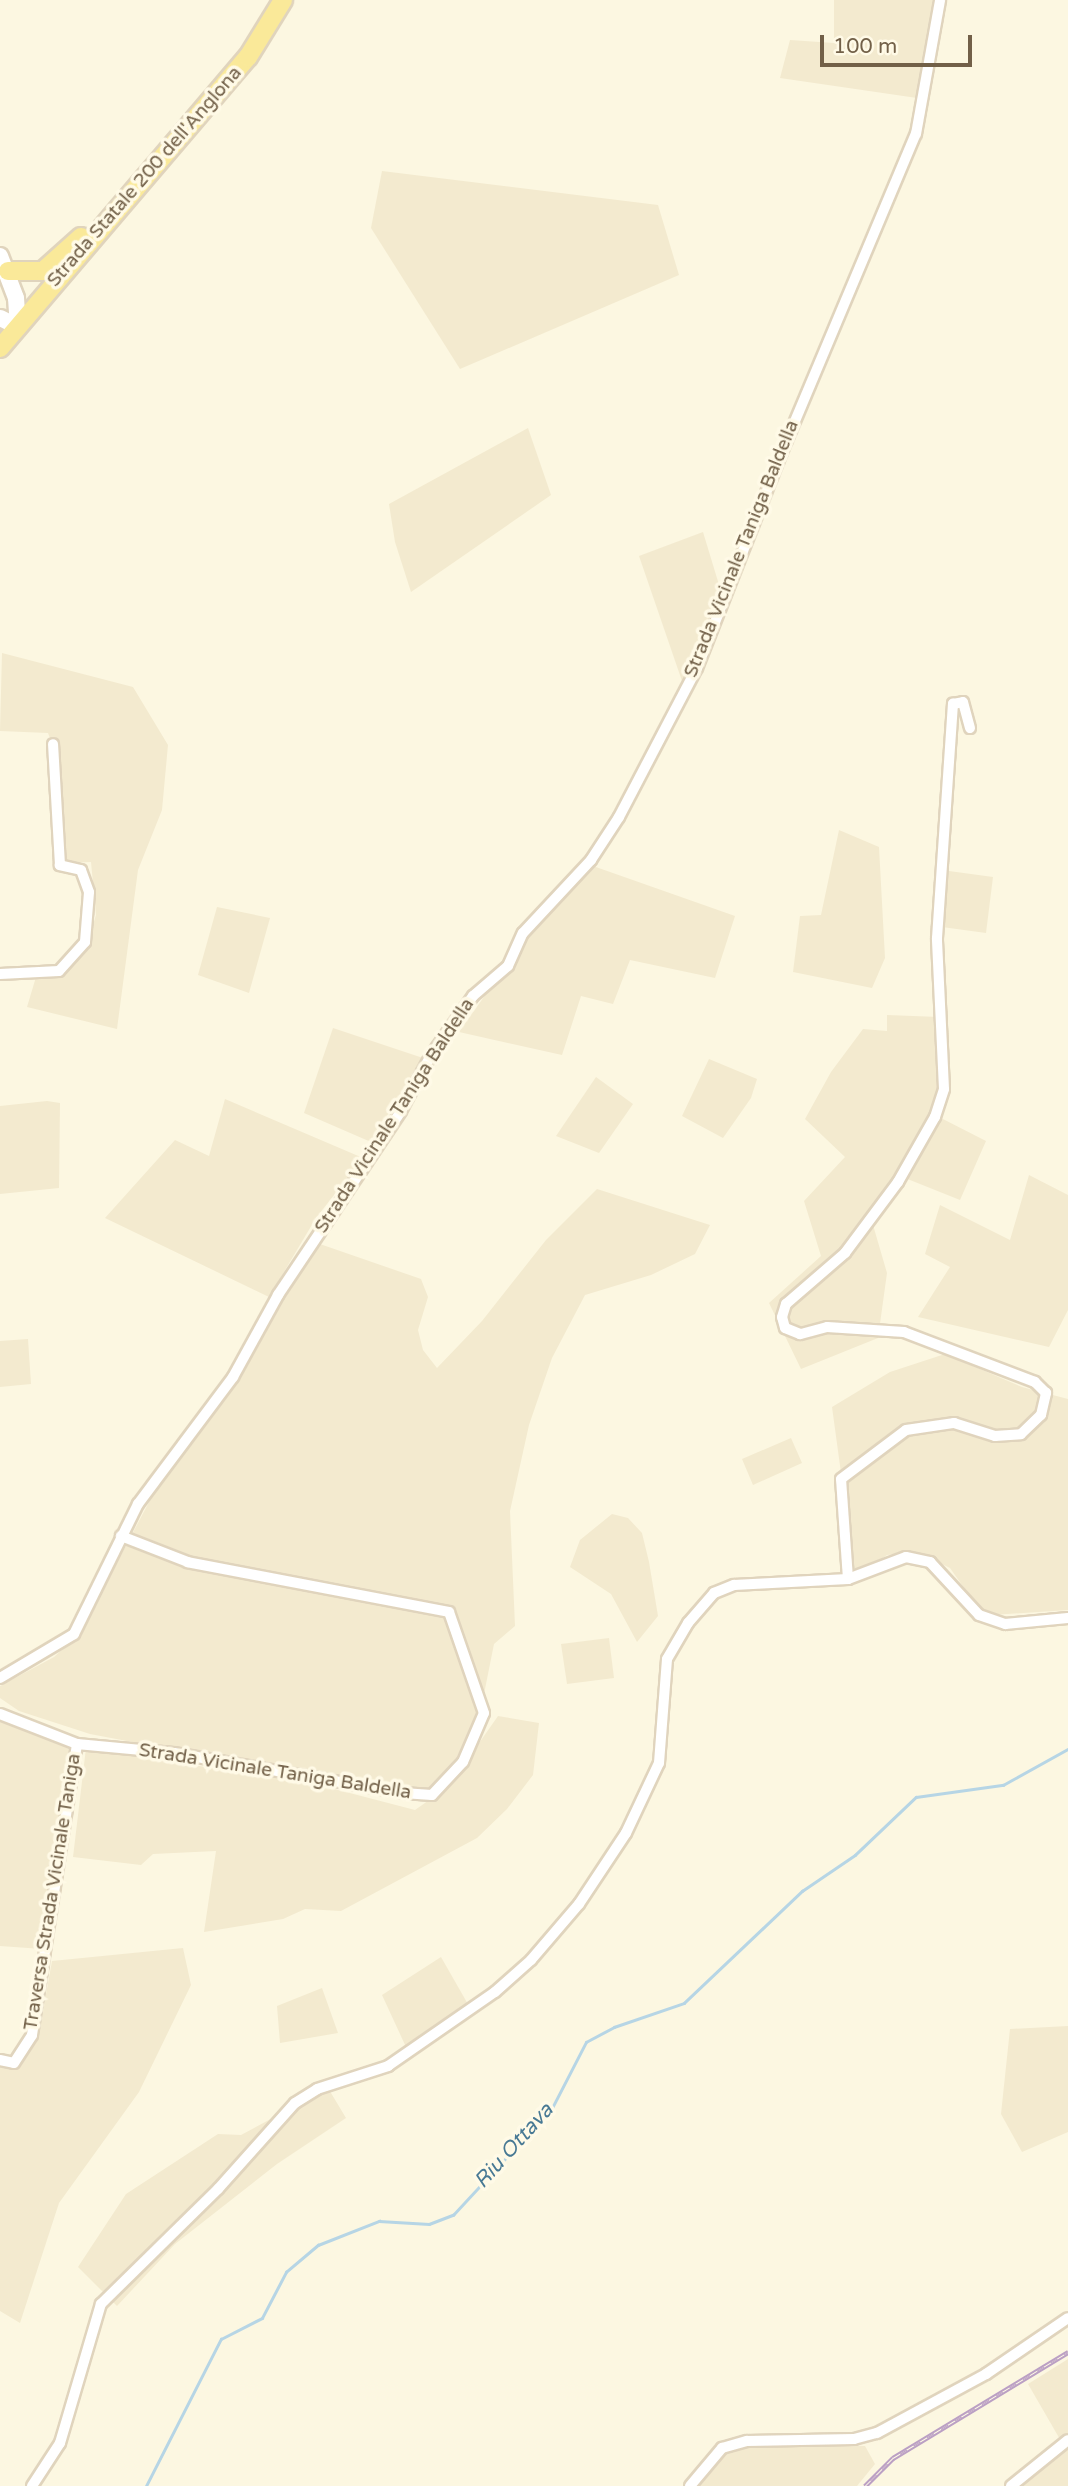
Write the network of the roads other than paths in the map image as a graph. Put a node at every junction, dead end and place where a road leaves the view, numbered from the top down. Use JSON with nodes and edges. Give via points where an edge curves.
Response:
{"nodes":[{"id":1,"x":283,"y":0,"type":"edge"},
{"id":2,"x":940,"y":0,"type":"edge"},
{"id":3,"x":121,"y":202,"type":"junction"},
{"id":4,"x":4,"y":264,"type":"edge"},
{"id":5,"x":0,"y":318,"type":"edge"},
{"id":6,"x":18,"y":327,"type":"junction"},
{"id":7,"x":0,"y":348,"type":"edge"},
{"id":8,"x":970,"y":728,"type":"dead end"},
{"id":9,"x":53,"y":744,"type":"dead end"},
{"id":10,"x":0,"y":974,"type":"edge"},
{"id":11,"x":121,"y":1536,"type":"junction"},
{"id":12,"x":848,"y":1579,"type":"junction"},
{"id":13,"x":1068,"y":1618,"type":"edge"},
{"id":14,"x":0,"y":1678,"type":"edge"},
{"id":15,"x":0,"y":1714,"type":"edge"},
{"id":16,"x":77,"y":1744,"type":"junction"},
{"id":17,"x":0,"y":2060,"type":"edge"},
{"id":18,"x":1068,"y":2318,"type":"edge"},
{"id":19,"x":1068,"y":2440,"type":"edge"},
{"id":20,"x":32,"y":2486,"type":"edge"},
{"id":21,"x":690,"y":2486,"type":"edge"},
{"id":22,"x":1011,"y":2486,"type":"edge"}],
"edges":[{"from":1,"to":3,"type":"main road","name":"Strada Statale 200 dell'Anglona","via":[[248,57]]},
{"from":2,"to":11,"type":"street","name":"Strada Vicinale Taniga Baldella","via":[[916,134],[697,668],[619,817],[591,860],[523,933],[508,967],[473,996],[430,1057],[401,1111],[278,1295],[233,1377],[138,1503]]},
{"from":3,"to":4,"type":"main road","via":[[43,271]]},
{"from":3,"to":6,"type":"main road","name":"Strada Statale 200 dell'Anglona"},
{"from":4,"to":6,"type":"street","via":[[16,298]]},
{"from":5,"to":6,"type":"street"},
{"from":6,"to":7,"type":"main road","name":"Strada Statale 200 dell'Anglona"},
{"from":8,"to":12,"type":"street","via":[[963,702],[953,704],[937,938],[944,1089],[936,1117],[898,1182],[845,1253],[786,1304],[782,1317],[785,1328],[800,1334],[827,1326],[904,1332],[1035,1382],[1046,1393],[1041,1415],[1021,1434],[995,1436],[954,1423],[906,1430],[841,1479]]},
{"from":9,"to":10,"type":"street","via":[[60,865],[81,870],[89,892],[85,942],[59,971]]},
{"from":11,"to":14,"type":"street","name":"Strada Vicinale Taniga Baldella","via":[[74,1634]]},
{"from":11,"to":16,"type":"street","name":"Strada Vicinale Taniga Baldella","via":[[188,1562],[449,1612],[484,1713],[463,1762],[432,1795],[174,1753]]},
{"from":12,"to":13,"type":"street","via":[[906,1557],[930,1562],[979,1615],[1005,1624]]},
{"from":12,"to":20,"type":"street","via":[[734,1585],[714,1593],[688,1623],[667,1659],[659,1763],[626,1833],[579,1904],[531,1961],[495,1992],[387,2066],[317,2089],[295,2103],[218,2189],[101,2304],[60,2443]]},
{"from":15,"to":16,"type":"street","name":"Strada Vicinale Taniga Baldella"},
{"from":16,"to":17,"type":"street","name":"Traversa Strada Vicinale Taniga","via":[[32,2035],[14,2063]]},
{"from":18,"to":21,"type":"street","via":[[986,2374],[877,2433],[854,2439],[747,2441],[722,2448]]},
{"from":19,"to":22,"type":"street"}]}
